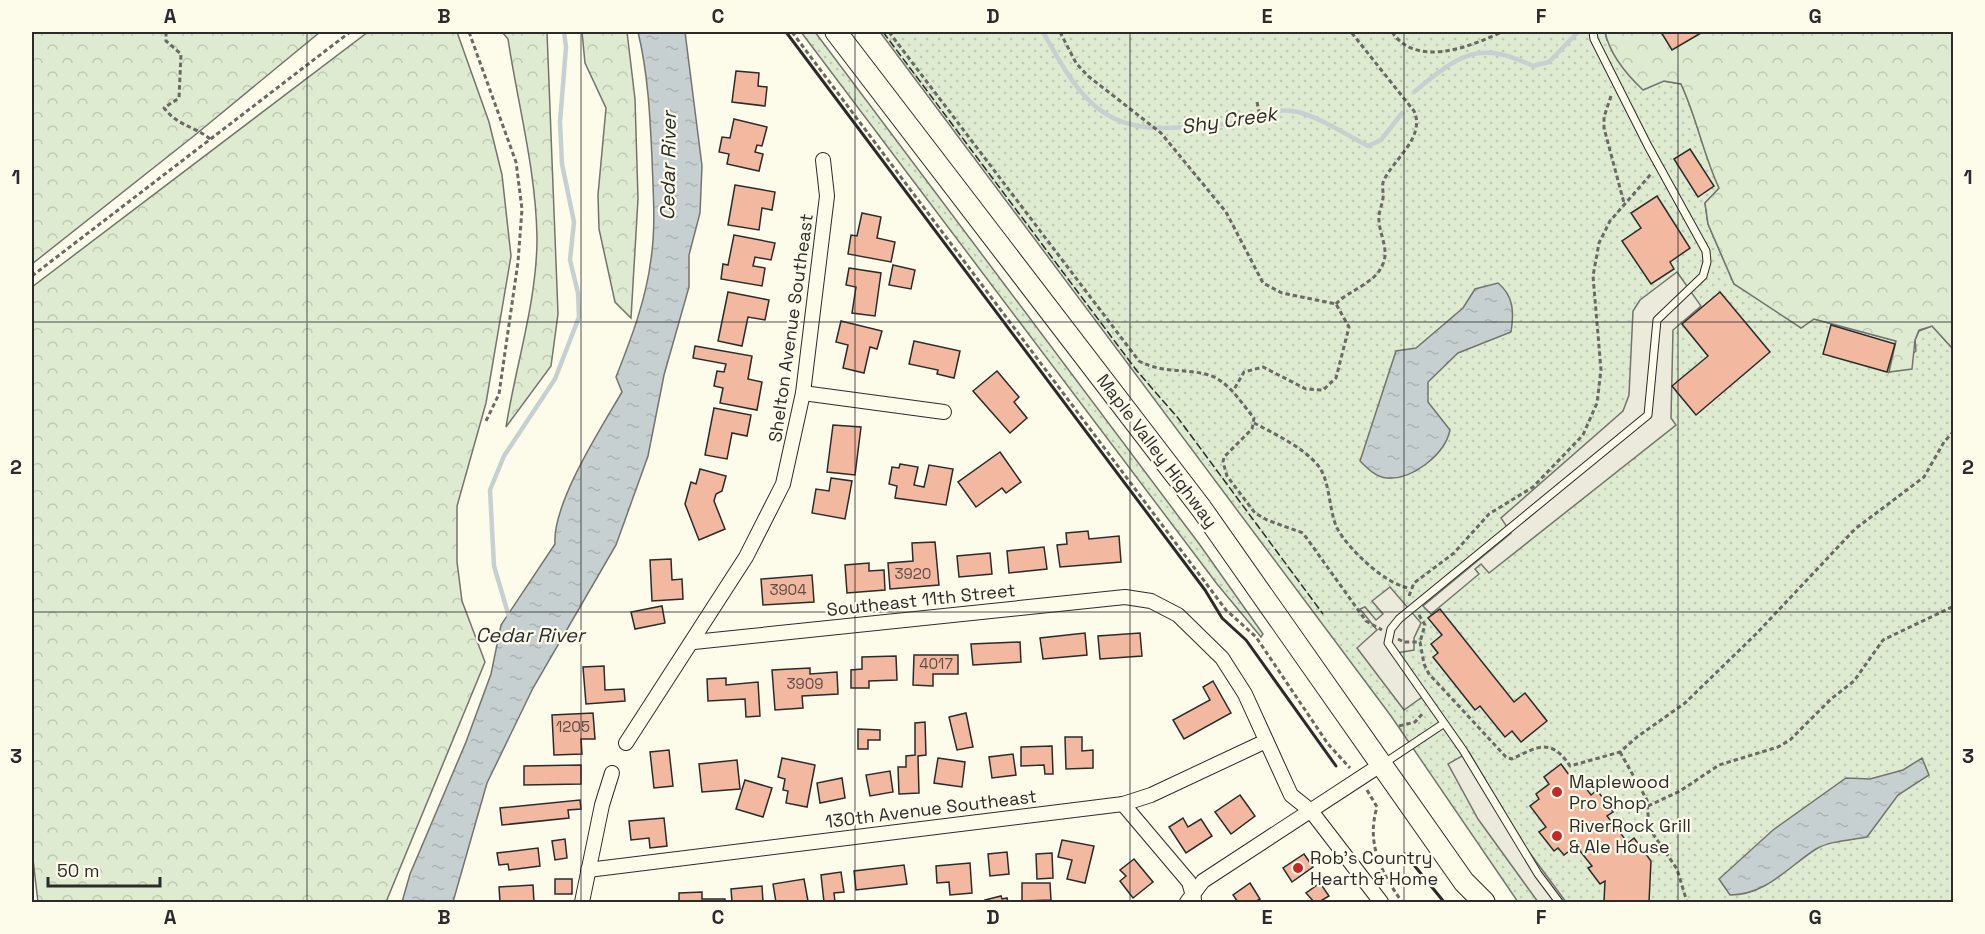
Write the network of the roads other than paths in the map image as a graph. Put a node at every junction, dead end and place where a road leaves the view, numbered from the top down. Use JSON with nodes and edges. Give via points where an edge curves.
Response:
{"nodes":[{"id":1,"x":836,"y":32,"type":"edge"},
{"id":2,"x":1593,"y":32,"type":"edge"},
{"id":3,"x":823,"y":160,"type":"dead end"},
{"id":4,"x":803,"y":393,"type":"junction"},
{"id":5,"x":944,"y":412,"type":"dead end"},
{"id":6,"x":694,"y":642,"type":"junction"},
{"id":7,"x":1443,"y":724,"type":"junction"},
{"id":8,"x":1266,"y":741,"type":"junction"},
{"id":9,"x":626,"y":743,"type":"dead end"},
{"id":10,"x":1382,"y":764,"type":"junction"},
{"id":11,"x":612,"y":773,"type":"dead end"},
{"id":12,"x":1123,"y":804,"type":"junction"},
{"id":13,"x":1311,"y":811,"type":"junction"},
{"id":14,"x":588,"y":870,"type":"junction"},
{"id":15,"x":1464,"y":882,"type":"junction"},
{"id":16,"x":1192,"y":900,"type":"edge"},
{"id":17,"x":582,"y":903,"type":"edge"},
{"id":18,"x":1382,"y":903,"type":"edge"},
{"id":19,"x":1473,"y":903,"type":"edge"},
{"id":20,"x":1484,"y":903,"type":"edge"},
{"id":21,"x":1559,"y":903,"type":"edge"}],
"edges":[{"from":1,"to":10,"type":"main road","name":"Maple Valley Highway","via":[[1201,508]]},
{"from":2,"to":7,"type":"lane","via":[[1706,251],[1707,262],[1703,276],[1657,320],[1648,415],[1399,619],[1388,634],[1393,654]]},
{"from":3,"to":4,"type":"street","name":"Shelton Avenue Southeast","via":[[827,196]]},
{"from":4,"to":5,"type":"street"},
{"from":4,"to":6,"type":"street","name":"Shelton Avenue Southeast","via":[[783,484],[746,557]]},
{"from":6,"to":8,"type":"street","name":"Southeast 11th Street","via":[[1125,597],[1151,601],[1178,615],[1222,658],[1245,694]]},
{"from":6,"to":9,"type":"street","name":"Shelton Avenue Southeast"},
{"from":7,"to":10,"type":"lane"},
{"from":7,"to":21,"type":"lane"},
{"from":8,"to":12,"type":"street","name":"130th Avenue Southeast","via":[[1151,795]]},
{"from":8,"to":13,"type":"street","via":[[1291,795]]},
{"from":10,"to":13,"type":"street"},
{"from":10,"to":15,"type":"main road","name":"Maple Valley Highway"},
{"from":11,"to":14,"type":"street"},
{"from":12,"to":14,"type":"street","name":"130th Avenue Southeast"},
{"from":12,"to":16,"type":"street","via":[[1189,882]]},
{"from":13,"to":16,"type":"street","via":[[1203,881]]},
{"from":13,"to":18,"type":"street"},
{"from":14,"to":17,"type":"street"},
{"from":15,"to":19,"type":"main road","name":"Maple Valley Highway"},
{"from":15,"to":20,"type":"main road","name":"Maple Valley Highway"}]}
